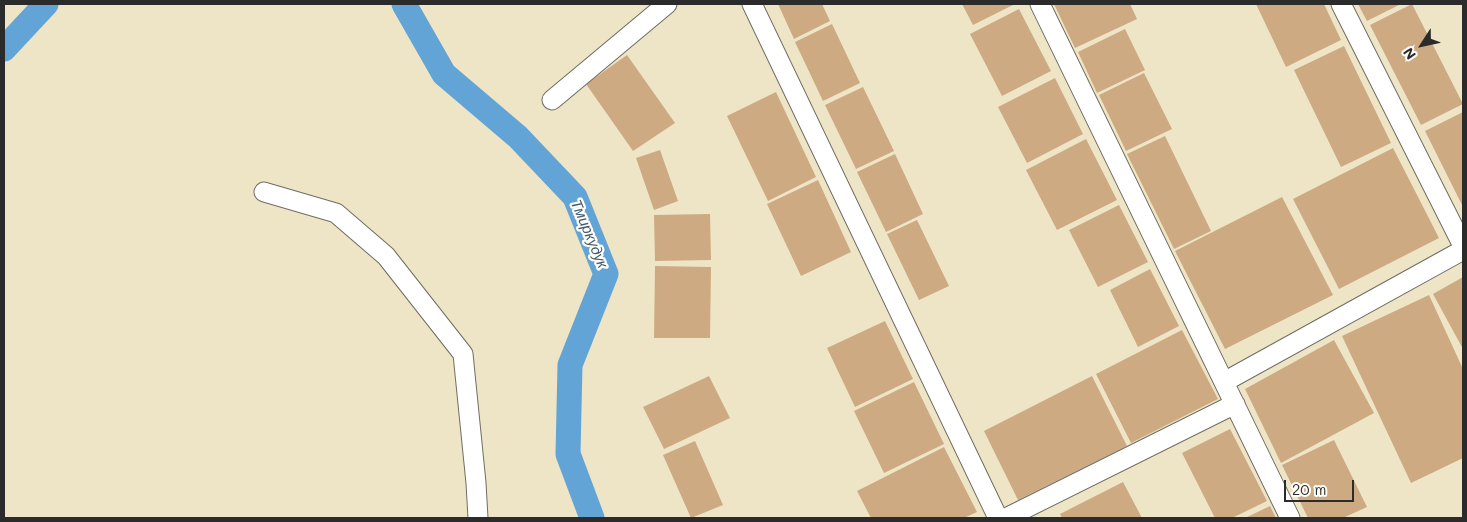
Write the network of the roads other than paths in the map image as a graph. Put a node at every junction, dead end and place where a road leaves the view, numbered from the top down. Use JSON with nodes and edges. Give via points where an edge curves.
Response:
{"nodes":[{"id":1,"x":667,"y":4,"type":"edge"},
{"id":2,"x":752,"y":4,"type":"edge"},
{"id":3,"x":1040,"y":4,"type":"edge"},
{"id":4,"x":1341,"y":4,"type":"edge"},
{"id":5,"x":552,"y":100,"type":"dead end"},
{"id":6,"x":264,"y":192,"type":"dead end"},
{"id":7,"x":1463,"y":246,"type":"edge"},
{"id":8,"x":1463,"y":250,"type":"edge"},
{"id":9,"x":1224,"y":382,"type":"junction"},
{"id":10,"x":1235,"y":404,"type":"junction"},
{"id":11,"x":478,"y":518,"type":"edge"},
{"id":12,"x":998,"y":518,"type":"edge"},
{"id":13,"x":1006,"y":518,"type":"edge"},
{"id":14,"x":1290,"y":518,"type":"edge"}],
"edges":[{"from":1,"to":5,"type":"street"},
{"from":2,"to":12,"type":"street"},
{"from":3,"to":9,"type":"street"},
{"from":4,"to":7,"type":"street"},
{"from":6,"to":11,"type":"street","via":[[336,213],[386,256],[463,354]]},
{"from":8,"to":9,"type":"street"},
{"from":9,"to":10,"type":"street"},
{"from":10,"to":13,"type":"street"},
{"from":10,"to":14,"type":"street"}]}
